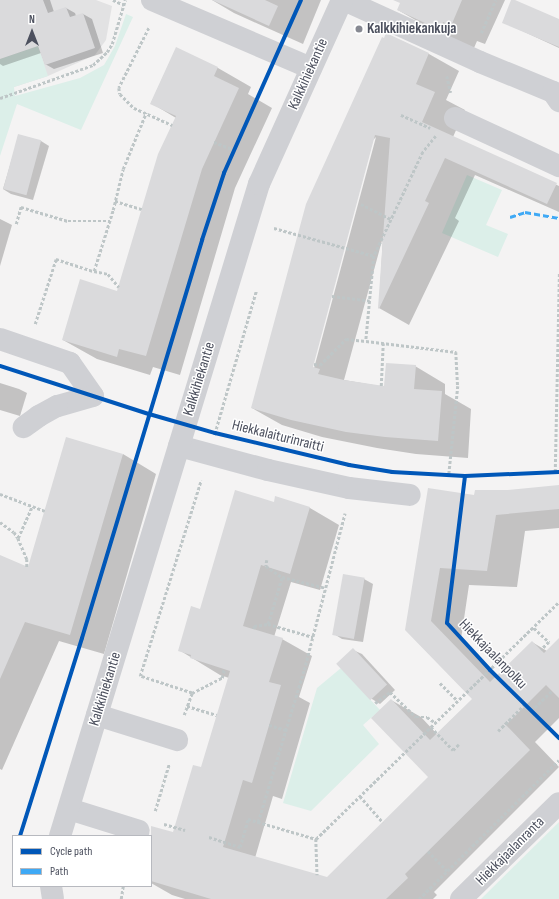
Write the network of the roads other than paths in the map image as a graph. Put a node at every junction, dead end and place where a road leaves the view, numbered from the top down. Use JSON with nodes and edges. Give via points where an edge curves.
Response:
{"nodes":[{"id":1,"x":343,"y":0,"type":"edge"},
{"id":2,"x":156,"y":2,"type":"edge"},
{"id":3,"x":311,"y":68,"type":"junction"},
{"id":4,"x":559,"y":101,"type":"edge"},
{"id":5,"x":454,"y":108,"type":"road end"},
{"id":6,"x":559,"y":166,"type":"edge"},
{"id":7,"x":0,"y":339,"type":"edge"},
{"id":8,"x":24,"y":427,"type":"dead end"},
{"id":9,"x":179,"y":446,"type":"junction"},
{"id":10,"x":410,"y":495,"type":"dead end"},
{"id":11,"x":97,"y":715,"type":"junction"},
{"id":12,"x":177,"y":740,"type":"dead end"},
{"id":13,"x":559,"y":803,"type":"edge"},
{"id":14,"x":68,"y":810,"type":"junction"},
{"id":15,"x":139,"y":831,"type":"dead end"},
{"id":16,"x":60,"y":835,"type":"edge"},
{"id":17,"x":462,"y":899,"type":"edge"}],
"edges":[{"from":1,"to":3,"type":"street","name":"Kalkkihiekantie"},
{"from":1,"to":4,"type":"street","via":[[553,92]]},
{"from":2,"to":3,"type":"street"},
{"from":3,"to":9,"type":"street","name":"Kalkkihiekantie","via":[[259,184]]},
{"from":5,"to":6,"type":"street"},
{"from":7,"to":8,"type":"street","via":[[70,364],[93,396],[57,406]]},
{"from":9,"to":10,"type":"street","via":[[349,488]]},
{"from":9,"to":11,"type":"street","name":"Kalkkihiekantie"},
{"from":11,"to":12,"type":"street"},
{"from":11,"to":14,"type":"street","name":"Kalkkihiekantie"},
{"from":13,"to":17,"type":"street","name":"Hiekkajaalanranta"},
{"from":14,"to":15,"type":"street"},
{"from":14,"to":16,"type":"street","name":"Kalkkihiekantie"}]}
